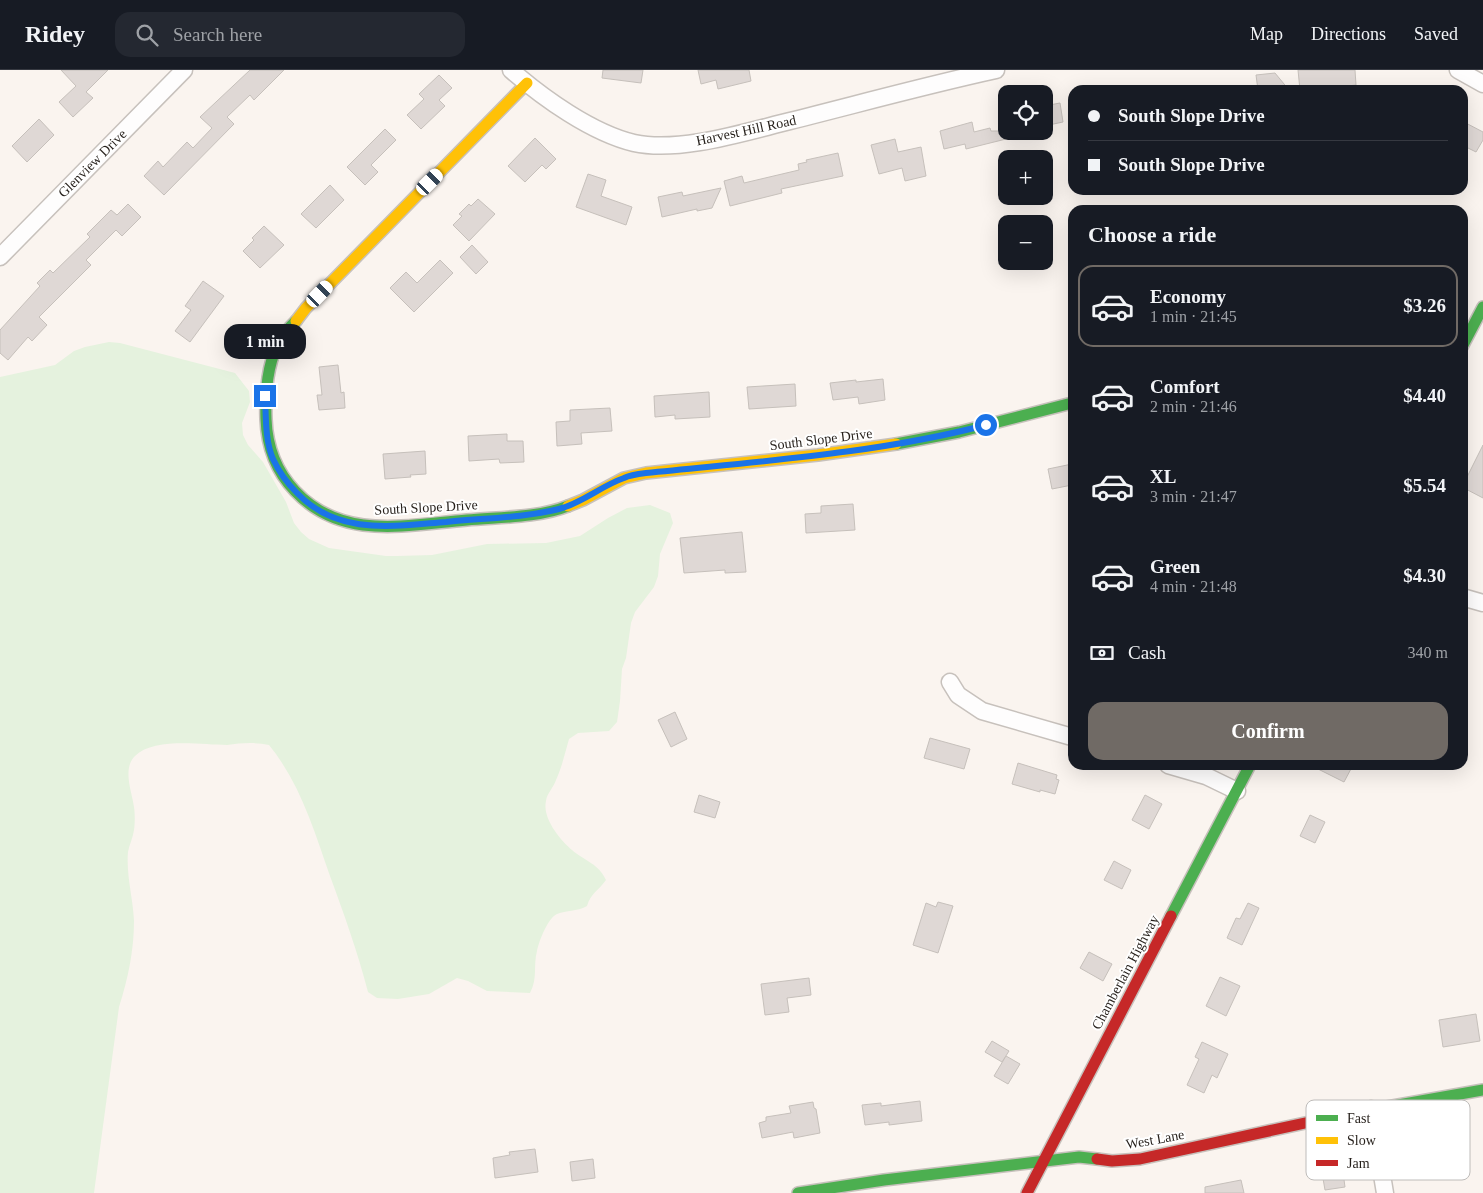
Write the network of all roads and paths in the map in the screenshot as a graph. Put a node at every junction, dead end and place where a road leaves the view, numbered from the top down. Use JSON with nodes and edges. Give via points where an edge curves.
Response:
{"nodes":[{"id":1,"x":184,"y":70,"type":"edge"},
{"id":2,"x":511,"y":70,"type":"edge"},
{"id":3,"x":996,"y":70,"type":"edge"},
{"id":4,"x":1458,"y":70,"type":"edge"},
{"id":5,"x":527,"y":83,"type":"junction"},
{"id":6,"x":1483,"y":84,"type":"edge"},
{"id":7,"x":0,"y":257,"type":"edge"},
{"id":8,"x":1483,"y":307,"type":"edge"},
{"id":9,"x":1468,"y":336,"type":"edge"},
{"id":10,"x":1068,"y":404,"type":"edge"},
{"id":11,"x":1468,"y":598,"type":"edge"},
{"id":12,"x":1483,"y":603,"type":"edge"},
{"id":13,"x":950,"y":682,"type":"dead end"},
{"id":14,"x":1068,"y":736,"type":"edge"},
{"id":15,"x":1185,"y":770,"type":"edge"},
{"id":16,"x":1247,"y":770,"type":"edge"},
{"id":17,"x":1237,"y":790,"type":"junction"},
{"id":18,"x":1483,"y":1090,"type":"edge"},
{"id":19,"x":1424,"y":1100,"type":"edge"},
{"id":20,"x":1306,"y":1123,"type":"edge"},
{"id":21,"x":1043,"y":1161,"type":"junction"},
{"id":22,"x":1383,"y":1180,"type":"edge"},
{"id":23,"x":798,"y":1193,"type":"edge"},
{"id":24,"x":1027,"y":1193,"type":"edge"},
{"id":25,"x":1385,"y":1193,"type":"edge"}],
"edges":[{"from":1,"to":7,"type":"street","name":"Glenview Drive"},
{"from":2,"to":5,"type":"street","name":"Harvest Hill Road"},
{"from":3,"to":5,"type":"street","name":"Harvest Hill Road","via":[[718,139],[669,145],[634,143],[589,126]]},
{"from":4,"to":6,"type":"street"},
{"from":5,"to":10,"type":"street","name":"South Slope Drive","via":[[306,308],[281,338],[270,365],[265,396],[266,429],[272,458],[285,481],[303,500],[326,516],[358,525],[388,526],[523,515],[560,508],[583,500],[624,478],[646,473],[903,443],[969,430]]},
{"from":8,"to":9,"type":"street"},
{"from":11,"to":12,"type":"street"},
{"from":13,"to":14,"type":"street","via":[[958,695],[982,710]]},
{"from":15,"to":17,"type":"street"},
{"from":16,"to":17,"type":"street","name":"Chamberlain Highway"},
{"from":17,"to":21,"type":"street","name":"Chamberlain Highway"},
{"from":18,"to":19,"type":"street","name":"West Lane"},
{"from":20,"to":21,"type":"street","name":"West Lane","via":[[1140,1159],[1112,1161],[1079,1157]]},
{"from":21,"to":23,"type":"street","name":"West Lane"},
{"from":21,"to":24,"type":"street","name":"Chamberlain Highway"},
{"from":22,"to":25,"type":"street"}]}
